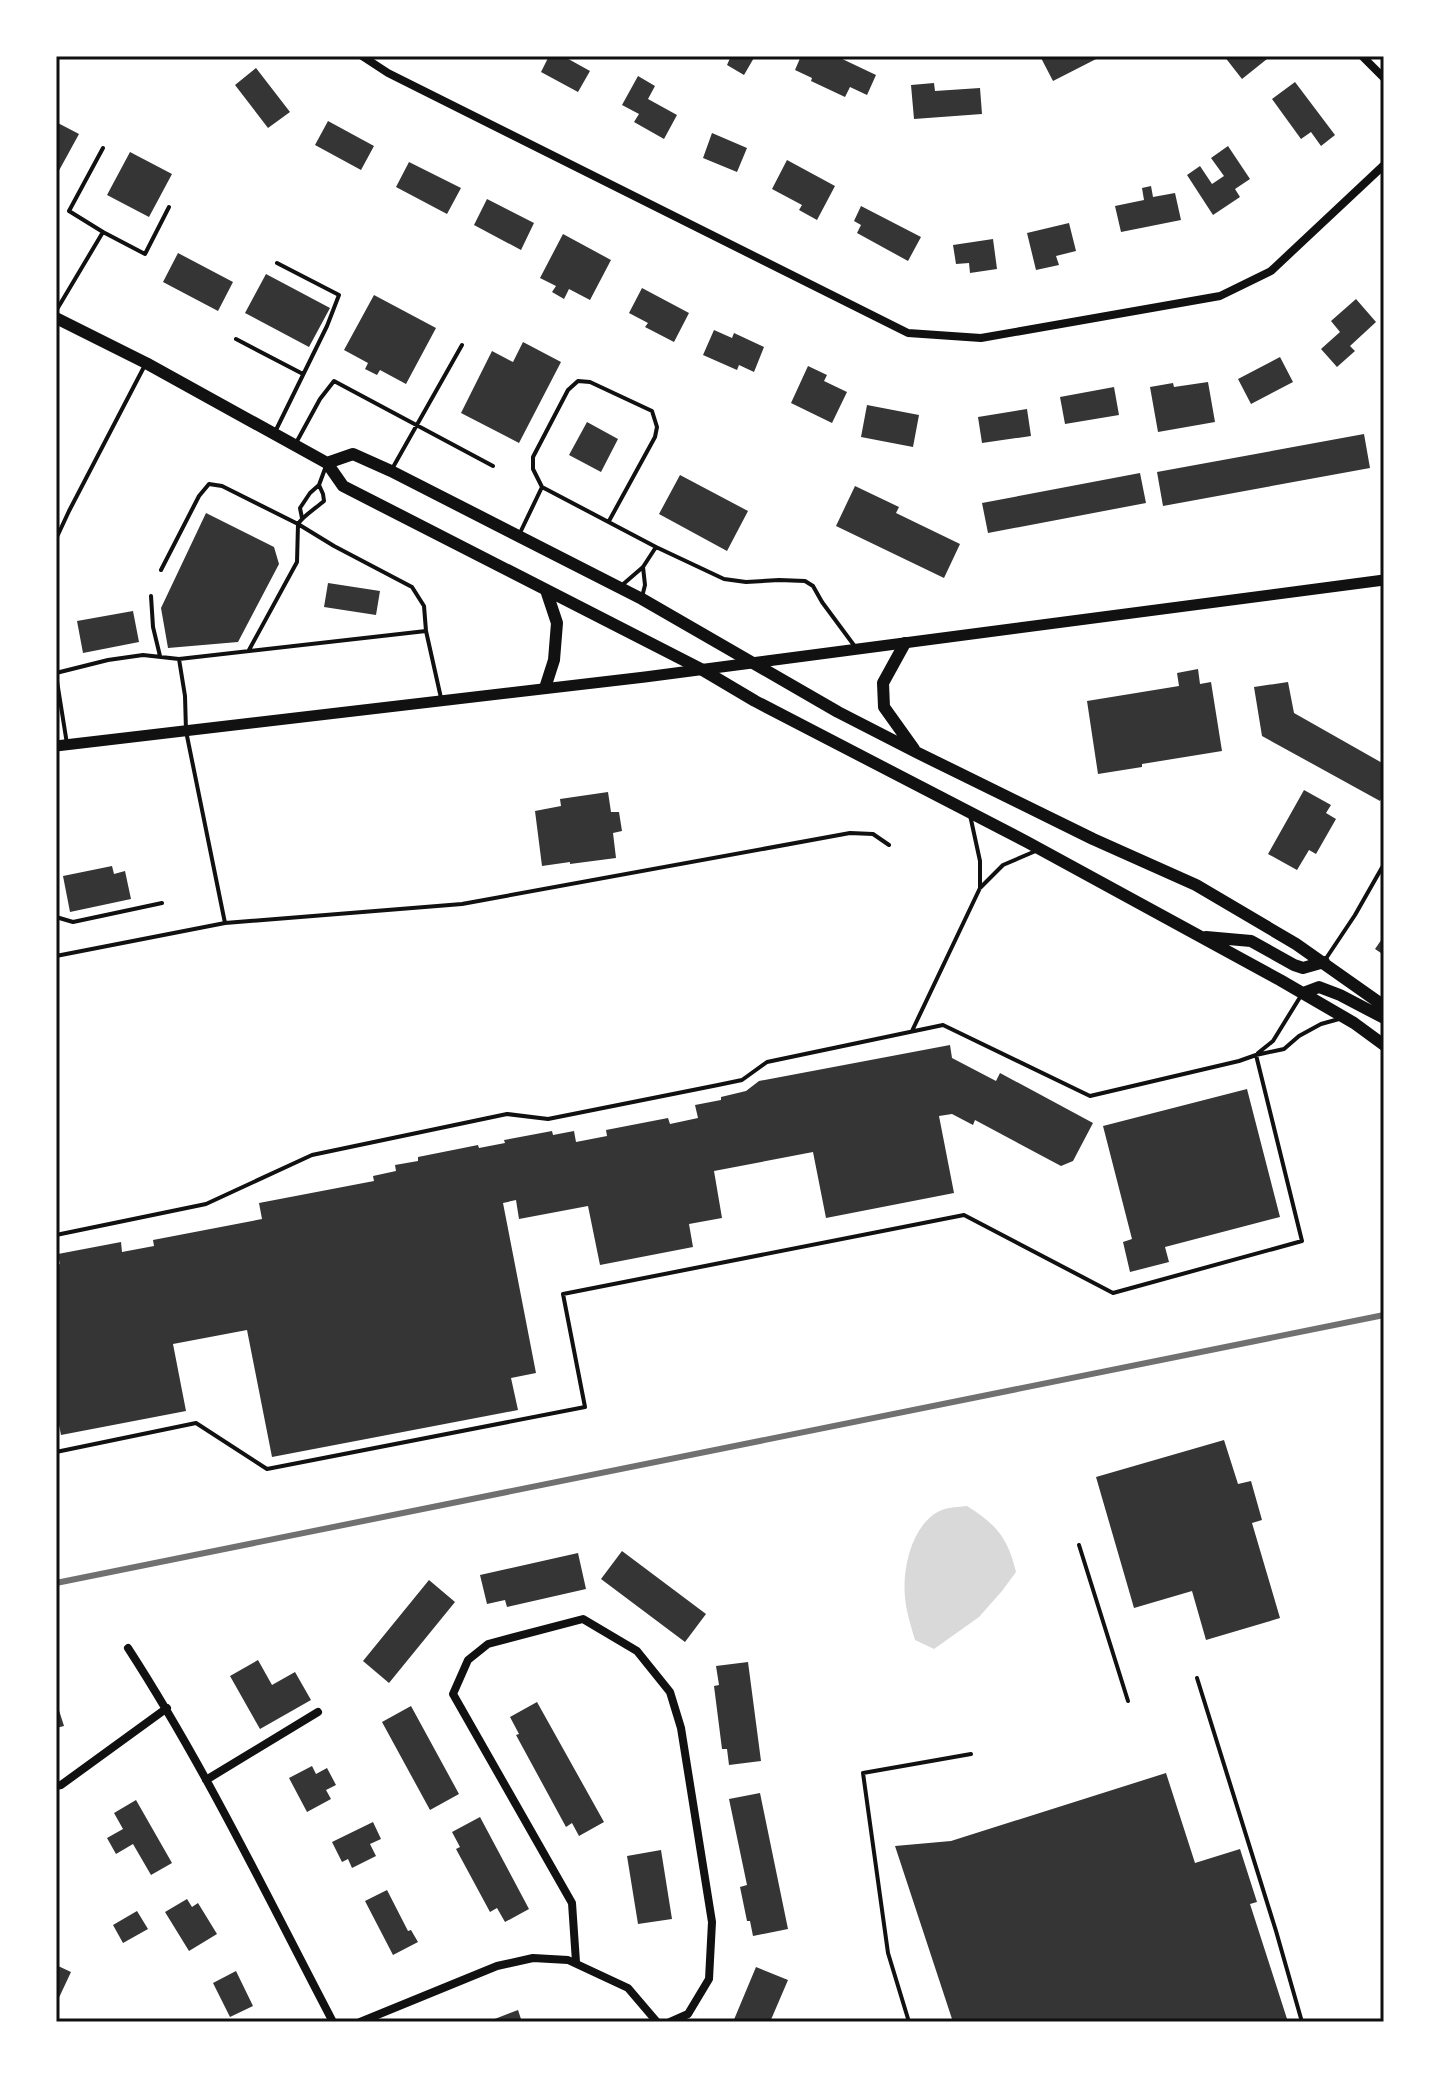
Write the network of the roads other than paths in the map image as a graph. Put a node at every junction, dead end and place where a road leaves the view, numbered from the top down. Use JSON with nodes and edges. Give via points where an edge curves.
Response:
{"nodes":[{"id":1,"x":362,"y":56,"type":"edge"},
{"id":2,"x":1362,"y":56,"type":"edge"},
{"id":3,"x":1384,"y":78,"type":"edge"},
{"id":4,"x":103,"y":148,"type":"dead end"},
{"id":5,"x":1384,"y":165,"type":"edge"},
{"id":6,"x":169,"y":207,"type":"dead end"},
{"id":7,"x":103,"y":232,"type":"junction"},
{"id":8,"x":277,"y":263,"type":"dead end"},
{"id":9,"x":56,"y":311,"type":"edge"},
{"id":10,"x":56,"y":318,"type":"edge"},
{"id":11,"x":236,"y":339,"type":"dead end"},
{"id":12,"x":462,"y":345,"type":"dead end"},
{"id":13,"x":146,"y":363,"type":"junction"},
{"id":14,"x":303,"y":374,"type":"junction"},
{"id":15,"x":417,"y":425,"type":"junction"},
{"id":16,"x":274,"y":434,"type":"junction"},
{"id":17,"x":295,"y":445,"type":"junction"},
{"id":18,"x":327,"y":463,"type":"junction"},
{"id":19,"x":493,"y":466,"type":"dead end"},
{"id":20,"x":391,"y":471,"type":"junction"},
{"id":21,"x":319,"y":485,"type":"junction"},
{"id":22,"x":542,"y":487,"type":"junction"},
{"id":23,"x":302,"y":518,"type":"junction"},
{"id":24,"x":609,"y":521,"type":"junction"},
{"id":25,"x":298,"y":524,"type":"junction"},
{"id":26,"x":519,"y":536,"type":"junction"},
{"id":27,"x":56,"y":539,"type":"edge"},
{"id":28,"x":656,"y":547,"type":"junction"},
{"id":29,"x":643,"y":567,"type":"junction"},
{"id":30,"x":161,"y":570,"type":"dead end"},
{"id":31,"x":1384,"y":580,"type":"edge"},
{"id":32,"x":620,"y":587,"type":"junction"},
{"id":33,"x":546,"y":590,"type":"junction"},
{"id":34,"x":151,"y":596,"type":"dead end"},
{"id":35,"x":642,"y":599,"type":"junction"},
{"id":36,"x":426,"y":631,"type":"junction"},
{"id":37,"x":905,"y":643,"type":"junction"},
{"id":38,"x":249,"y":650,"type":"junction"},
{"id":39,"x":857,"y":650,"type":"junction"},
{"id":40,"x":161,"y":657,"type":"junction"},
{"id":41,"x":179,"y":659,"type":"junction"},
{"id":42,"x":750,"y":661,"type":"junction"},
{"id":43,"x":701,"y":669,"type":"junction"},
{"id":44,"x":56,"y":674,"type":"edge"},
{"id":45,"x":545,"y":688,"type":"junction"},
{"id":46,"x":442,"y":701,"type":"junction"},
{"id":47,"x":186,"y":731,"type":"junction"},
{"id":48,"x":61,"y":746,"type":"edge"},
{"id":49,"x":916,"y":752,"type":"junction"},
{"id":50,"x":969,"y":812,"type":"junction"},
{"id":51,"x":889,"y":845,"type":"dead end"},
{"id":52,"x":1040,"y":850,"type":"junction"},
{"id":53,"x":1384,"y":864,"type":"edge"},
{"id":54,"x":980,"y":888,"type":"junction"},
{"id":55,"x":162,"y":903,"type":"dead end"},
{"id":56,"x":56,"y":917,"type":"edge"},
{"id":57,"x":225,"y":923,"type":"junction"},
{"id":58,"x":1199,"y":936,"type":"junction"},
{"id":59,"x":56,"y":956,"type":"edge"},
{"id":60,"x":1324,"y":962,"type":"junction"},
{"id":61,"x":1303,"y":993,"type":"junction"},
{"id":62,"x":1384,"y":1006,"type":"edge"},
{"id":63,"x":1345,"y":1018,"type":"junction"},
{"id":64,"x":1384,"y":1018,"type":"edge"},
{"id":65,"x":912,"y":1031,"type":"junction"},
{"id":66,"x":1384,"y":1045,"type":"edge"},
{"id":67,"x":1256,"y":1055,"type":"junction"},
{"id":68,"x":56,"y":1235,"type":"edge"},
{"id":69,"x":56,"y":1452,"type":"edge"},
{"id":70,"x":1079,"y":1545,"type":"dead end"},
{"id":71,"x":128,"y":1648,"type":"dead end"},
{"id":72,"x":1197,"y":1678,"type":"dead end"},
{"id":73,"x":1128,"y":1701,"type":"dead end"},
{"id":74,"x":167,"y":1708,"type":"junction"},
{"id":75,"x":318,"y":1712,"type":"dead end"},
{"id":76,"x":971,"y":1754,"type":"dead end"},
{"id":77,"x":206,"y":1780,"type":"junction"},
{"id":78,"x":56,"y":1786,"type":"edge"},
{"id":79,"x":576,"y":1962,"type":"junction"},
{"id":80,"x":333,"y":2022,"type":"edge"},
{"id":81,"x":360,"y":2022,"type":"edge"},
{"id":82,"x":657,"y":2022,"type":"edge"},
{"id":83,"x":670,"y":2022,"type":"edge"},
{"id":84,"x":909,"y":2022,"type":"edge"},
{"id":85,"x":1302,"y":2022,"type":"edge"}],
"edges":[{"from":1,"to":5,"type":"street","via":[[908,333],[981,338],[1220,296],[1271,271]]},
{"from":2,"to":3,"type":"street"},
{"from":4,"to":7,"type":"lane","via":[[69,211]]},
{"from":6,"to":7,"type":"lane","via":[[145,254]]},
{"from":7,"to":9,"type":"lane"},
{"from":8,"to":14,"type":"lane","via":[[339,295]]},
{"from":10,"to":13,"type":"highway"},
{"from":11,"to":14,"type":"lane"},
{"from":12,"to":15,"type":"lane"},
{"from":13,"to":16,"type":"highway"},
{"from":13,"to":27,"type":"lane"},
{"from":14,"to":16,"type":"lane"},
{"from":15,"to":17,"type":"lane","via":[[334,381]]},
{"from":15,"to":19,"type":"lane"},
{"from":15,"to":20,"type":"lane"},
{"from":16,"to":17,"type":"highway"},
{"from":17,"to":18,"type":"highway"},
{"from":18,"to":20,"type":"highway","via":[[353,454]]},
{"from":18,"to":21,"type":"lane"},
{"from":18,"to":33,"type":"highway","via":[[343,486]]},
{"from":20,"to":26,"type":"highway"},
{"from":21,"to":23,"type":"lane","via":[[300,508]]},
{"from":21,"to":23,"type":"lane","via":[[324,501]]},
{"from":22,"to":24,"type":"lane"},
{"from":22,"to":24,"type":"lane","via":[[533,457],[568,390],[578,381],[652,411],[655,437]]},
{"from":22,"to":26,"type":"lane"},
{"from":23,"to":25,"type":"lane"},
{"from":24,"to":28,"type":"lane"},
{"from":25,"to":30,"type":"lane","via":[[209,484]]},
{"from":25,"to":36,"type":"lane","via":[[412,587],[424,606]]},
{"from":25,"to":38,"type":"lane","via":[[297,562]]},
{"from":26,"to":32,"type":"highway"},
{"from":28,"to":29,"type":"lane"},
{"from":28,"to":39,"type":"lane","via":[[724,579],[805,581]]},
{"from":29,"to":32,"type":"lane"},
{"from":29,"to":35,"type":"lane"},
{"from":31,"to":37,"type":"main road"},
{"from":32,"to":35,"type":"highway"},
{"from":33,"to":43,"type":"highway"},
{"from":33,"to":45,"type":"highway","via":[[557,623]]},
{"from":34,"to":40,"type":"lane"},
{"from":35,"to":42,"type":"highway"},
{"from":36,"to":38,"type":"lane"},
{"from":36,"to":46,"type":"lane"},
{"from":37,"to":39,"type":"main road"},
{"from":37,"to":49,"type":"highway","via":[[883,683],[884,707]]},
{"from":38,"to":41,"type":"lane"},
{"from":39,"to":42,"type":"main road"},
{"from":40,"to":41,"type":"lane"},
{"from":40,"to":44,"type":"lane","via":[[108,660]]},
{"from":41,"to":47,"type":"lane"},
{"from":42,"to":43,"type":"main road"},
{"from":42,"to":49,"type":"highway"},
{"from":43,"to":45,"type":"main road"},
{"from":43,"to":50,"type":"highway"},
{"from":44,"to":48,"type":"lane"},
{"from":45,"to":46,"type":"main road"},
{"from":46,"to":47,"type":"main road"},
{"from":47,"to":48,"type":"main road"},
{"from":47,"to":57,"type":"lane"},
{"from":49,"to":60,"type":"highway","via":[[1196,885]]},
{"from":50,"to":52,"type":"highway"},
{"from":50,"to":54,"type":"lane"},
{"from":51,"to":57,"type":"lane","via":[[873,834],[850,833],[462,904]]},
{"from":52,"to":54,"type":"lane","via":[[1003,865]]},
{"from":52,"to":58,"type":"highway"},
{"from":53,"to":60,"type":"lane"},
{"from":54,"to":65,"type":"lane"},
{"from":55,"to":56,"type":"lane","via":[[73,922]]},
{"from":57,"to":59,"type":"lane"},
{"from":58,"to":60,"type":"highway","via":[[1251,941],[1303,968]]},
{"from":58,"to":61,"type":"highway"},
{"from":60,"to":62,"type":"highway"},
{"from":61,"to":63,"type":"highway"},
{"from":61,"to":64,"type":"highway","via":[[1319,987]]},
{"from":61,"to":67,"type":"lane","via":[[1273,1041]]},
{"from":63,"to":66,"type":"highway"},
{"from":63,"to":67,"type":"lane","via":[[1321,1024],[1284,1049]]},
{"from":65,"to":67,"type":"lane","via":[[943,1025],[1090,1096]]},
{"from":65,"to":68,"type":"lane","via":[[767,1062],[742,1080],[718,1085],[548,1119],[507,1114],[312,1155],[206,1204]]},
{"from":67,"to":69,"type":"lane","via":[[1302,1241],[1113,1293],[964,1215],[563,1294],[585,1407],[267,1469],[196,1423]]},
{"from":70,"to":73,"type":"lane"},
{"from":71,"to":74,"type":"street"},
{"from":72,"to":85,"type":"lane"},
{"from":74,"to":77,"type":"street"},
{"from":74,"to":78,"type":"street"},
{"from":75,"to":77,"type":"street"},
{"from":76,"to":84,"type":"lane","via":[[863,1773],[888,1953]]},
{"from":77,"to":80,"type":"street"},
{"from":79,"to":81,"type":"street","via":[[533,1958],[497,1966]]},
{"from":79,"to":82,"type":"street","via":[[628,1988]]},
{"from":79,"to":83,"type":"street","via":[[572,1903],[453,1694],[468,1660],[488,1644],[583,1619],[637,1651],[670,1692],[681,1728],[712,1922],[709,1979],[688,2014]]}]}
